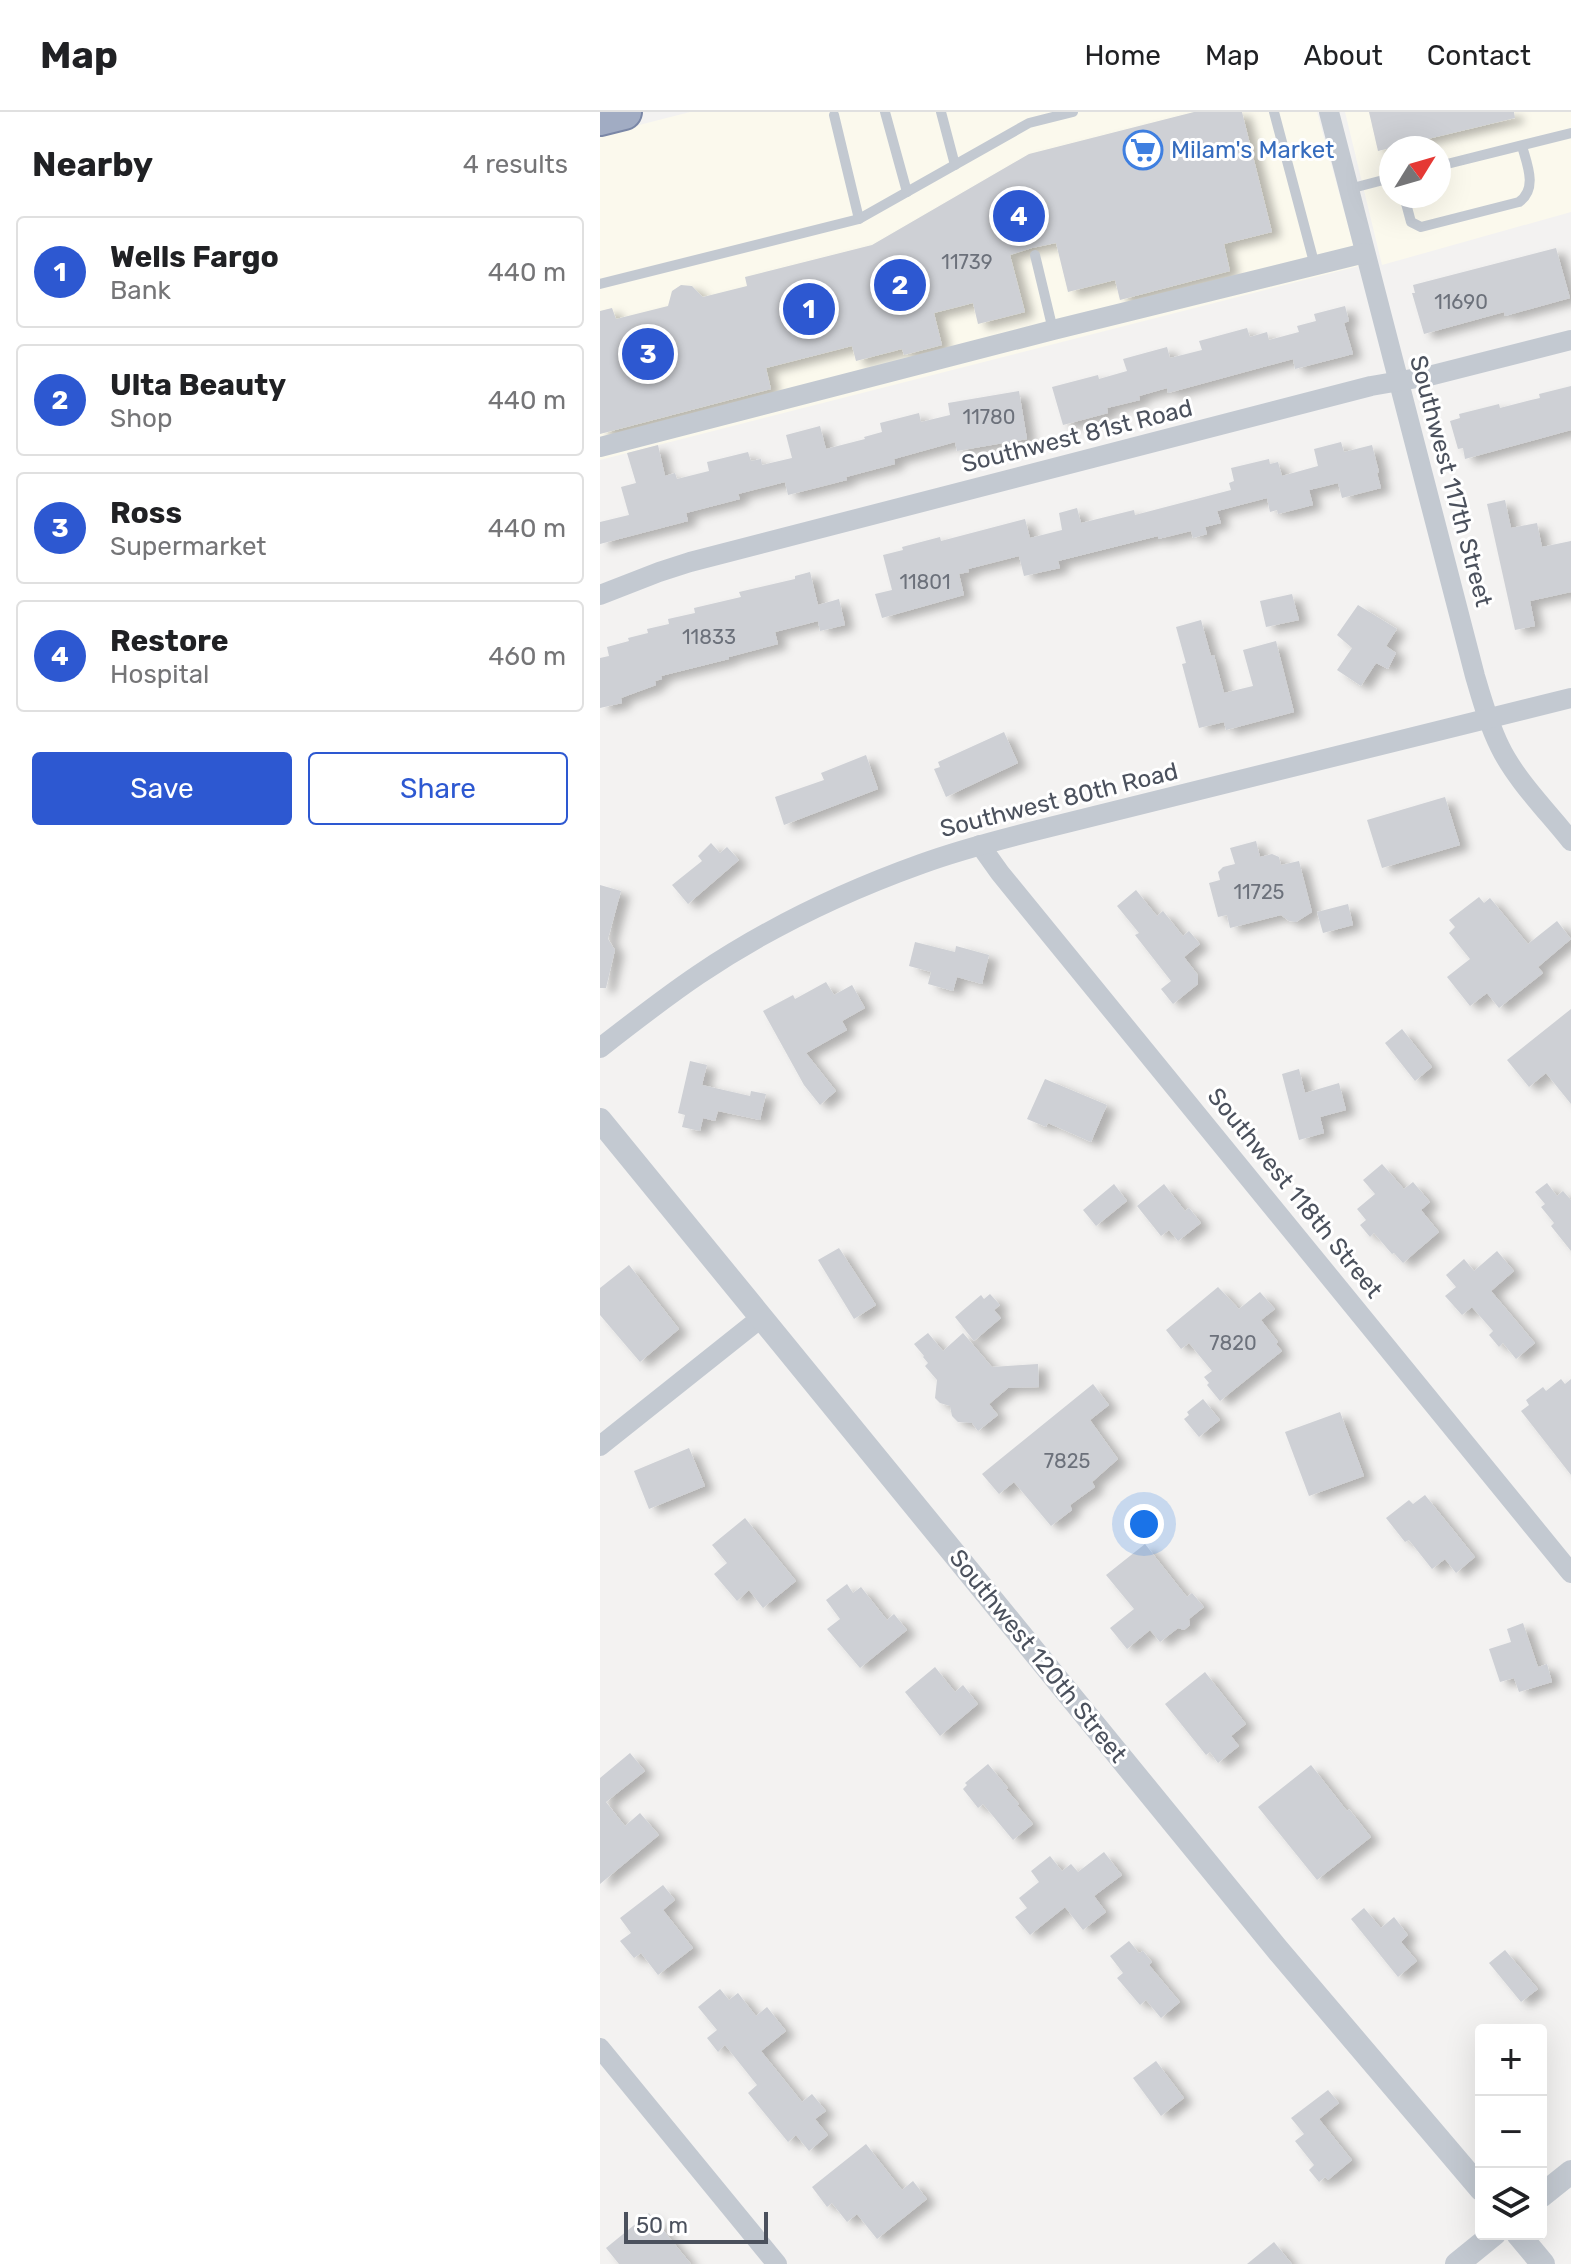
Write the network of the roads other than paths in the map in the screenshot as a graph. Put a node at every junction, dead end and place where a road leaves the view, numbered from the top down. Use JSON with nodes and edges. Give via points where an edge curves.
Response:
{"nodes":[{"id":1,"x":624,"y":112,"type":"edge"},
{"id":2,"x":885,"y":112,"type":"edge"},
{"id":3,"x":941,"y":112,"type":"edge"},
{"id":4,"x":1073,"y":112,"type":"edge"},
{"id":5,"x":1274,"y":112,"type":"edge"},
{"id":6,"x":1329,"y":112,"type":"edge"},
{"id":7,"x":834,"y":115,"type":"dead end"},
{"id":8,"x":600,"y":118,"type":"edge"},
{"id":9,"x":1571,"y":133,"type":"edge"},
{"id":10,"x":1522,"y":146,"type":"junction"},
{"id":11,"x":1451,"y":163,"type":"edge"},
{"id":12,"x":955,"y":165,"type":"junction"},
{"id":13,"x":1379,"y":181,"type":"edge"},
{"id":14,"x":1349,"y":189,"type":"junction"},
{"id":15,"x":907,"y":192,"type":"junction"},
{"id":16,"x":1407,"y":208,"type":"edge"},
{"id":17,"x":859,"y":219,"type":"junction"},
{"id":18,"x":1365,"y":253,"type":"junction"},
{"id":19,"x":1035,"y":255,"type":"dead end"},
{"id":20,"x":1315,"y":266,"type":"junction"},
{"id":21,"x":600,"y":284,"type":"edge"},
{"id":22,"x":1053,"y":330,"type":"junction"},
{"id":23,"x":1571,"y":340,"type":"edge"},
{"id":24,"x":1398,"y":380,"type":"junction"},
{"id":25,"x":600,"y":447,"type":"edge"},
{"id":26,"x":600,"y":595,"type":"edge"},
{"id":27,"x":1571,"y":698,"type":"edge"},
{"id":28,"x":1489,"y":720,"type":"junction"},
{"id":29,"x":1571,"y":841,"type":"edge"},
{"id":30,"x":980,"y":845,"type":"junction"},
{"id":31,"x":600,"y":1048,"type":"edge"},
{"id":32,"x":600,"y":1120,"type":"edge"},
{"id":33,"x":762,"y":1317,"type":"junction"},
{"id":34,"x":600,"y":1446,"type":"edge"},
{"id":35,"x":1571,"y":1573,"type":"edge"},
{"id":36,"x":600,"y":2048,"type":"edge"},
{"id":37,"x":1571,"y":2172,"type":"edge"},
{"id":38,"x":1475,"y":2182,"type":"edge"},
{"id":39,"x":1547,"y":2191,"type":"edge"},
{"id":40,"x":1487,"y":2240,"type":"edge"},
{"id":41,"x":1523,"y":2240,"type":"edge"},
{"id":42,"x":777,"y":2264,"type":"edge"},
{"id":43,"x":1457,"y":2264,"type":"edge"},
{"id":44,"x":1543,"y":2264,"type":"edge"}],
"edges":[{"from":1,"to":8,"type":"highway"},
{"from":2,"to":15,"type":"lane"},
{"from":3,"to":12,"type":"lane"},
{"from":4,"to":12,"type":"lane","via":[[1029,123]]},
{"from":5,"to":20,"type":"lane"},
{"from":6,"to":14,"type":"street","name":"Southwest 117th Street"},
{"from":7,"to":17,"type":"lane"},
{"from":9,"to":10,"type":"lane"},
{"from":10,"to":11,"type":"lane"},
{"from":10,"to":16,"type":"lane","via":[[1530,190],[1519,202],[1421,227],[1411,222]]},
{"from":12,"to":15,"type":"lane"},
{"from":13,"to":14,"type":"lane"},
{"from":14,"to":18,"type":"street","name":"Southwest 117th Street"},
{"from":15,"to":17,"type":"lane"},
{"from":17,"to":21,"type":"lane"},
{"from":18,"to":20,"type":"street"},
{"from":18,"to":24,"type":"street","name":"Southwest 117th Street"},
{"from":19,"to":22,"type":"lane"},
{"from":20,"to":22,"type":"street"},
{"from":22,"to":25,"type":"street"},
{"from":23,"to":24,"type":"street","name":"Southwest 81st Road"},
{"from":24,"to":26,"type":"street","name":"Southwest 81st Road","via":[[690,562]]},
{"from":24,"to":28,"type":"street","name":"Southwest 117th Street"},
{"from":27,"to":28,"type":"street","name":"Southwest 80th Road"},
{"from":28,"to":29,"type":"street","name":"Southwest 117th Street","via":[[1511,765]]},
{"from":28,"to":30,"type":"street","name":"Southwest 80th Road"},
{"from":30,"to":31,"type":"street","name":"Southwest 80th Road","via":[[885,877],[779,928],[698,975]]},
{"from":30,"to":35,"type":"street","name":"Southwest 118th Street"},
{"from":32,"to":33,"type":"street","name":"Southwest 120th Street"},
{"from":33,"to":34,"type":"street"},
{"from":33,"to":38,"type":"street","name":"Southwest 120th Street","via":[[1277,1949]]},
{"from":36,"to":42,"type":"street"},
{"from":37,"to":39,"type":"street"},
{"from":40,"to":43,"type":"street"},
{"from":41,"to":44,"type":"street"}]}
